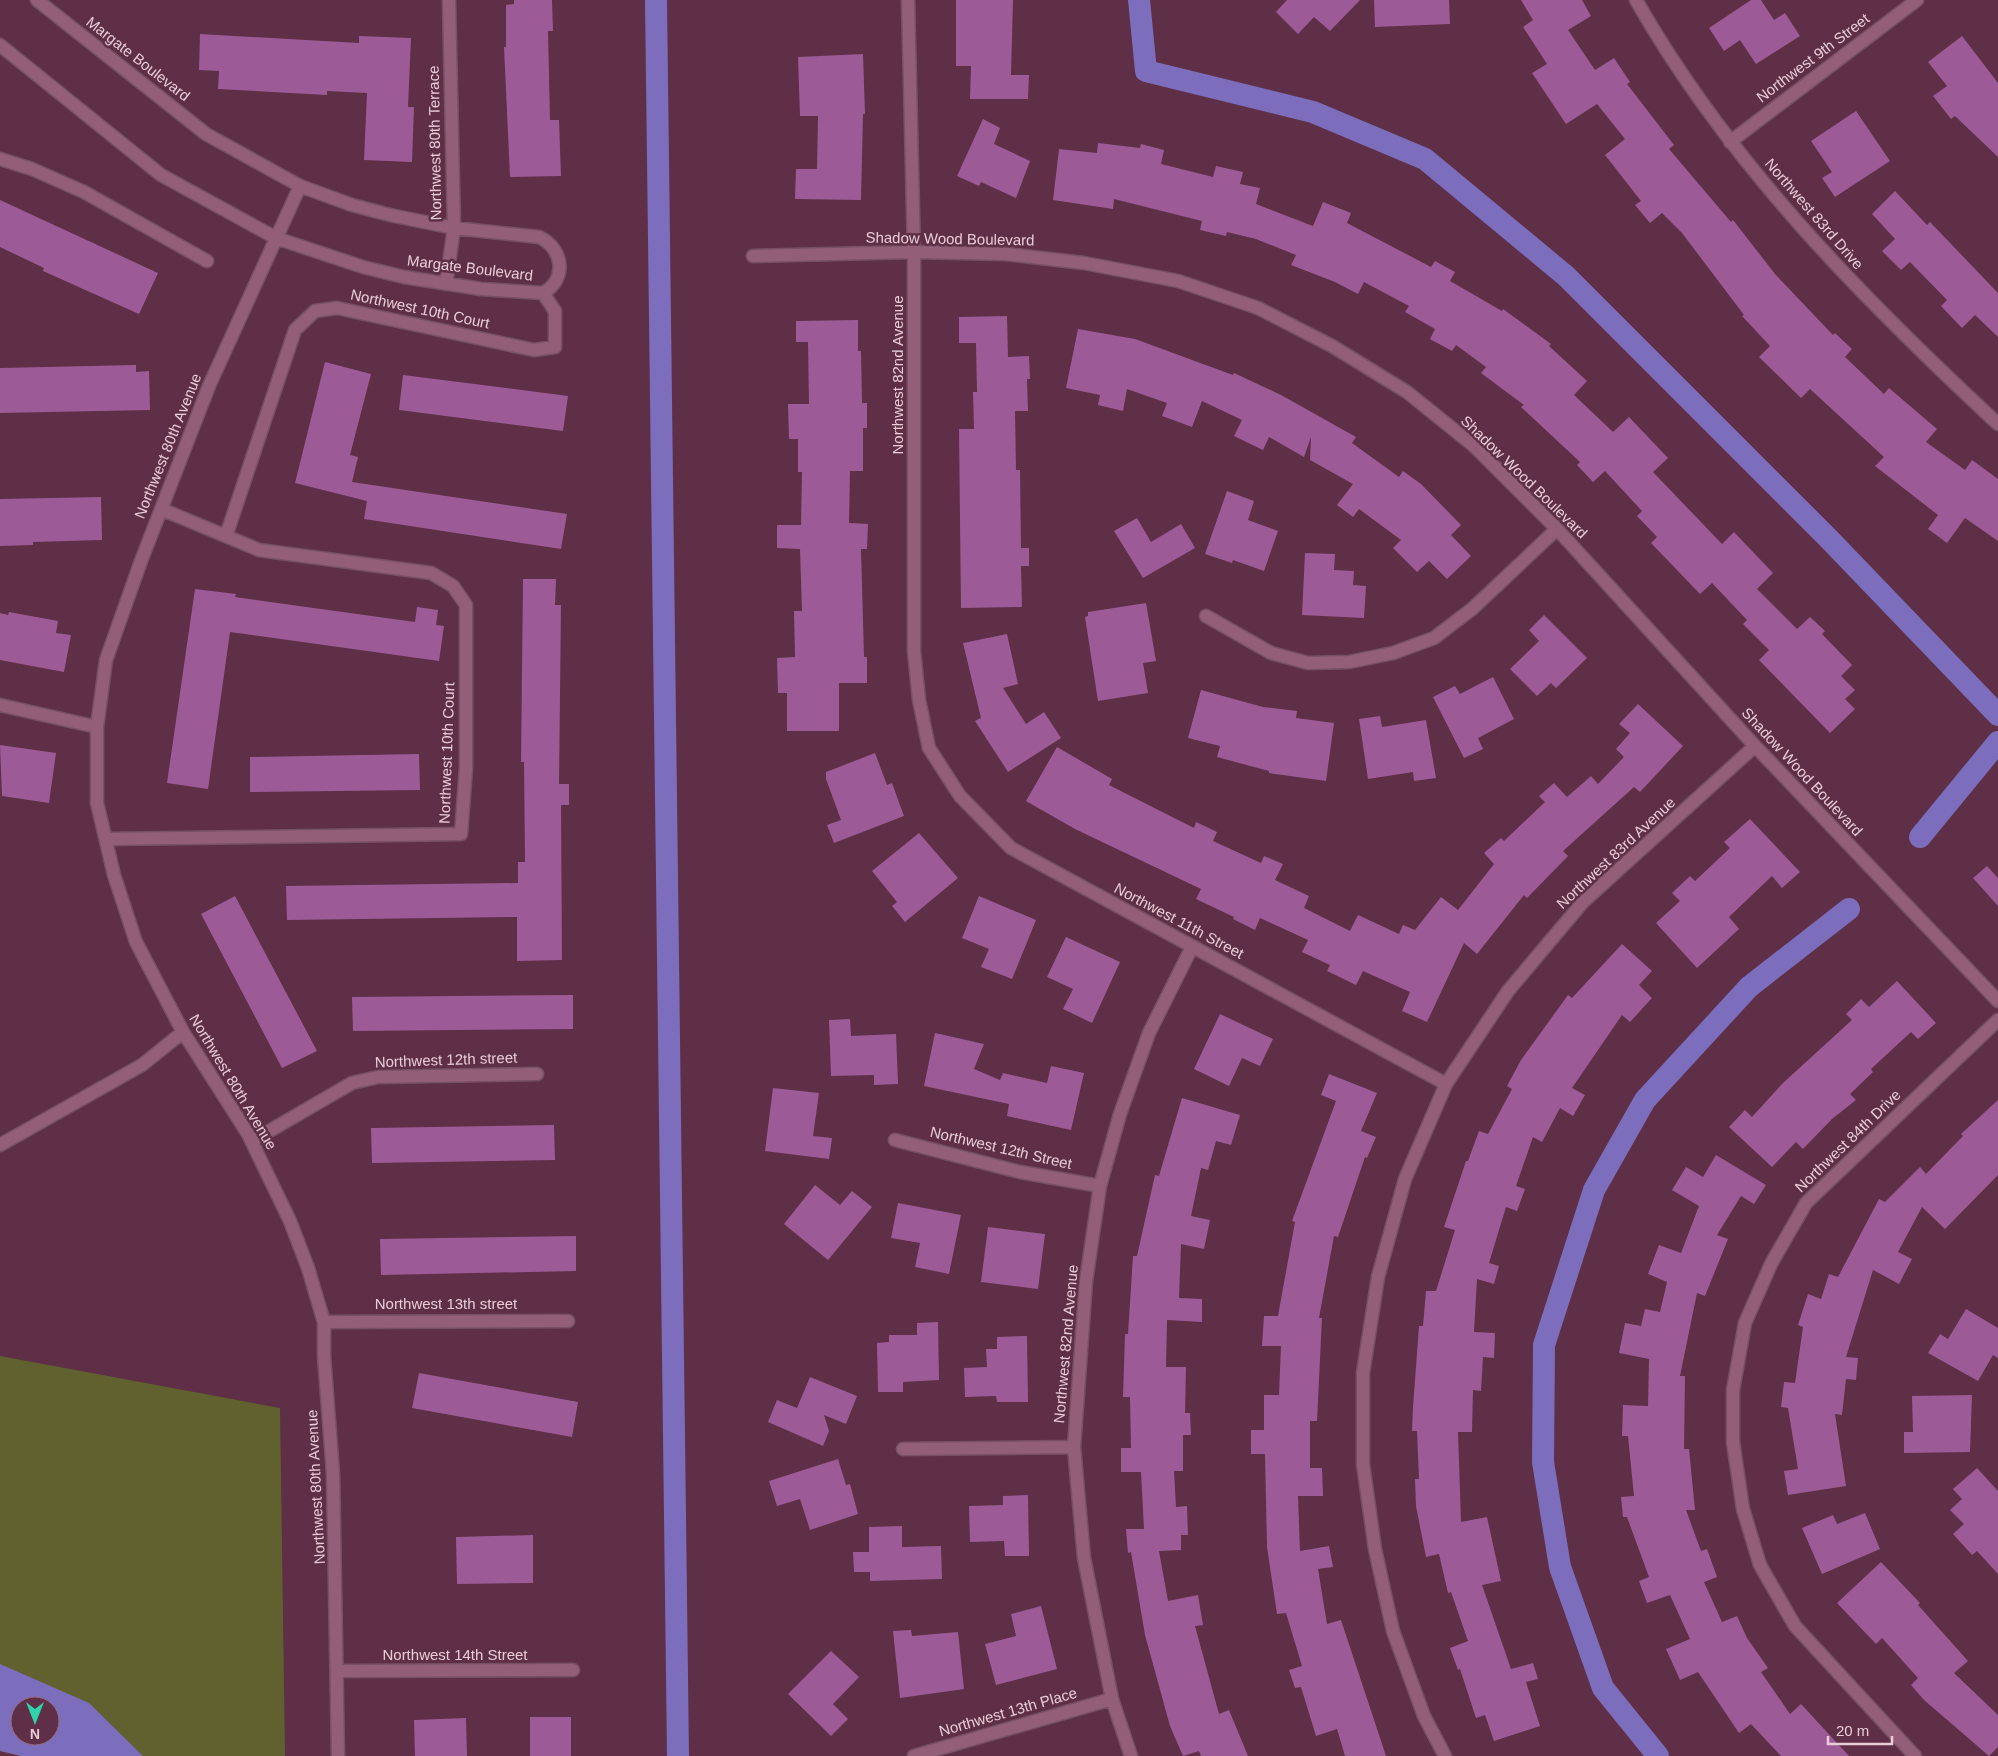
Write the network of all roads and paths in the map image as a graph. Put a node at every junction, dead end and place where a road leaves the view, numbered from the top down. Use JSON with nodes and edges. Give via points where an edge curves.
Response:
{"nodes":[{"id":1,"x":37,"y":0,"type":"edge"},
{"id":2,"x":449,"y":0,"type":"edge"},
{"id":3,"x":908,"y":0,"type":"edge"},
{"id":4,"x":1636,"y":0,"type":"edge"},
{"id":5,"x":1917,"y":0,"type":"edge"},
{"id":6,"x":0,"y":45,"type":"edge"},
{"id":7,"x":1730,"y":142,"type":"junction"},
{"id":8,"x":0,"y":159,"type":"edge"},
{"id":9,"x":300,"y":186,"type":"junction"},
{"id":10,"x":454,"y":228,"type":"junction"},
{"id":11,"x":276,"y":238,"type":"junction"},
{"id":12,"x":914,"y":252,"type":"junction"},
{"id":13,"x":753,"y":256,"type":"dead end"},
{"id":14,"x":207,"y":261,"type":"dead end"},
{"id":15,"x":446,"y":284,"type":"junction"},
{"id":16,"x":543,"y":293,"type":"junction"},
{"id":17,"x":1998,"y":424,"type":"edge"},
{"id":18,"x":161,"y":509,"type":"junction"},
{"id":19,"x":1557,"y":529,"type":"junction"},
{"id":20,"x":226,"y":536,"type":"junction"},
{"id":21,"x":1206,"y":616,"type":"dead end"},
{"id":22,"x":0,"y":705,"type":"edge"},
{"id":23,"x":97,"y":728,"type":"junction"},
{"id":24,"x":1755,"y":746,"type":"junction"},
{"id":25,"x":929,"y":748,"type":"joint"},
{"id":26,"x":106,"y":839,"type":"junction"},
{"id":27,"x":1192,"y":946,"type":"junction"},
{"id":28,"x":1998,"y":1001,"type":"edge"},
{"id":29,"x":1998,"y":1020,"type":"edge"},
{"id":30,"x":183,"y":1032,"type":"junction"},
{"id":31,"x":537,"y":1074,"type":"dead end"},
{"id":32,"x":1446,"y":1084,"type":"junction"},
{"id":33,"x":895,"y":1140,"type":"dead end"},
{"id":34,"x":252,"y":1141,"type":"junction"},
{"id":35,"x":0,"y":1145,"type":"edge"},
{"id":36,"x":1100,"y":1186,"type":"junction"},
{"id":37,"x":568,"y":1321,"type":"dead end"},
{"id":38,"x":324,"y":1322,"type":"junction"},
{"id":39,"x":1074,"y":1448,"type":"junction"},
{"id":40,"x":904,"y":1449,"type":"dead end"},
{"id":41,"x":573,"y":1670,"type":"dead end"},
{"id":42,"x":338,"y":1672,"type":"junction"},
{"id":43,"x":1112,"y":1699,"type":"junction"},
{"id":44,"x":338,"y":1756,"type":"edge"},
{"id":45,"x":914,"y":1756,"type":"edge"},
{"id":46,"x":1131,"y":1756,"type":"edge"},
{"id":47,"x":1445,"y":1756,"type":"edge"},
{"id":48,"x":1915,"y":1756,"type":"edge"}],
"edges":[{"from":1,"to":9,"type":"street","name":"Margate Boulevard","via":[[206,134]]},
{"from":2,"to":10,"type":"street","name":"Northwest 80th Terrace"},
{"from":3,"to":12,"type":"street","name":"Northwest 82nd Avenue"},
{"from":4,"to":7,"type":"street","name":"Northwest 83rd Drive","via":[[1665,50]]},
{"from":5,"to":7,"type":"street","name":"Northwest 9th Street"},
{"from":6,"to":11,"type":"street","name":"Margate Boulevard","via":[[161,175]]},
{"from":7,"to":17,"type":"street","name":"Northwest 83rd Drive","via":[[1834,264]]},
{"from":8,"to":14,"type":"street","via":[[84,192]]},
{"from":9,"to":10,"type":"street","name":"Margate Boulevard","via":[[352,205]]},
{"from":9,"to":11,"type":"street","name":"Northwest 80th Avenue"},
{"from":10,"to":15,"type":"street","name":"Northwest 80th Terrace"},
{"from":10,"to":16,"type":"street","name":"Margate Boulevard","via":[[539,237],[549,241],[558,257],[559,271],[554,284]]},
{"from":11,"to":15,"type":"street","name":"Margate Boulevard","via":[[363,267]]},
{"from":11,"to":18,"type":"street","name":"Northwest 80th Avenue","via":[[209,386]]},
{"from":12,"to":13,"type":"street","name":"Shadow Wood Boulevard"},
{"from":12,"to":19,"type":"street","name":"Shadow Wood Boulevard","via":[[1006,254],[1084,262],[1178,281],[1258,308],[1332,346],[1407,392],[1474,446]]},
{"from":12,"to":25,"type":"street","name":"Northwest 82nd Avenue","via":[[914,651],[919,700]]},
{"from":15,"to":16,"type":"street","name":"Margate Boulevard"},
{"from":16,"to":20,"type":"street","name":"Northwest 10th Court","via":[[555,310],[555,347],[534,350],[337,308],[315,310],[295,330]]},
{"from":18,"to":20,"type":"street","name":"Northwest 10th Court"},
{"from":18,"to":23,"type":"street","name":"Northwest 80th Avenue","via":[[106,660]]},
{"from":19,"to":21,"type":"street","via":[[1472,609],[1442,632],[1393,653],[1349,662],[1308,663],[1271,653]]},
{"from":19,"to":24,"type":"street","name":"Shadow Wood Boulevard"},
{"from":20,"to":26,"type":"street","name":"Northwest 10th Court","via":[[259,550],[431,573],[453,586],[466,605],[466,768],[461,834]]},
{"from":22,"to":23,"type":"street"},
{"from":23,"to":26,"type":"street","name":"Northwest 80th Avenue","via":[[97,803]]},
{"from":24,"to":28,"type":"street","name":"Shadow Wood Boulevard"},
{"from":24,"to":32,"type":"street","name":"Northwest 83rd Avenue","via":[[1583,902],[1508,991]]},
{"from":25,"to":27,"type":"street","name":"Northwest 11th Street","via":[[960,796],[1011,848]]},
{"from":26,"to":30,"type":"street","name":"Northwest 80th Avenue","via":[[136,942]]},
{"from":27,"to":32,"type":"street","name":"Northwest 11th Street"},
{"from":27,"to":36,"type":"street","name":"Northwest 82nd Avenue","via":[[1149,1033],[1120,1114]]},
{"from":29,"to":48,"type":"street","name":"Northwest 84th Drive","via":[[1806,1203],[1771,1264],[1745,1323],[1733,1390],[1733,1442],[1743,1508],[1760,1565],[1794,1626]]},
{"from":30,"to":34,"type":"street","name":"Northwest 80th Avenue"},
{"from":30,"to":35,"type":"street","via":[[142,1066]]},
{"from":31,"to":34,"type":"street","name":"Northwest 12th street","via":[[378,1077],[352,1083]]},
{"from":32,"to":47,"type":"street","name":"Northwest 83rd Avenue","via":[[1406,1179],[1378,1278],[1363,1373],[1363,1464],[1375,1549],[1393,1631],[1424,1716]]},
{"from":33,"to":36,"type":"street","name":"Northwest 12th Street","via":[[1020,1172]]},
{"from":34,"to":38,"type":"street","name":"Northwest 80th Avenue","via":[[290,1221]]},
{"from":36,"to":39,"type":"street","name":"Northwest 82nd Avenue","via":[[1086,1281]]},
{"from":37,"to":38,"type":"street","name":"Northwest 13th street"},
{"from":38,"to":42,"type":"street","name":"Northwest 80th Avenue","via":[[333,1473]]},
{"from":39,"to":40,"type":"street"},
{"from":39,"to":43,"type":"street","name":"Northwest 82nd Avenue","via":[[1084,1558]]},
{"from":41,"to":42,"type":"street","name":"Northwest 14th Street"},
{"from":42,"to":44,"type":"street","name":"Northwest 80th Avenue"},
{"from":43,"to":45,"type":"street","name":"Northwest 13th Place"},
{"from":43,"to":46,"type":"street","name":"Northwest 82nd Avenue"}]}
